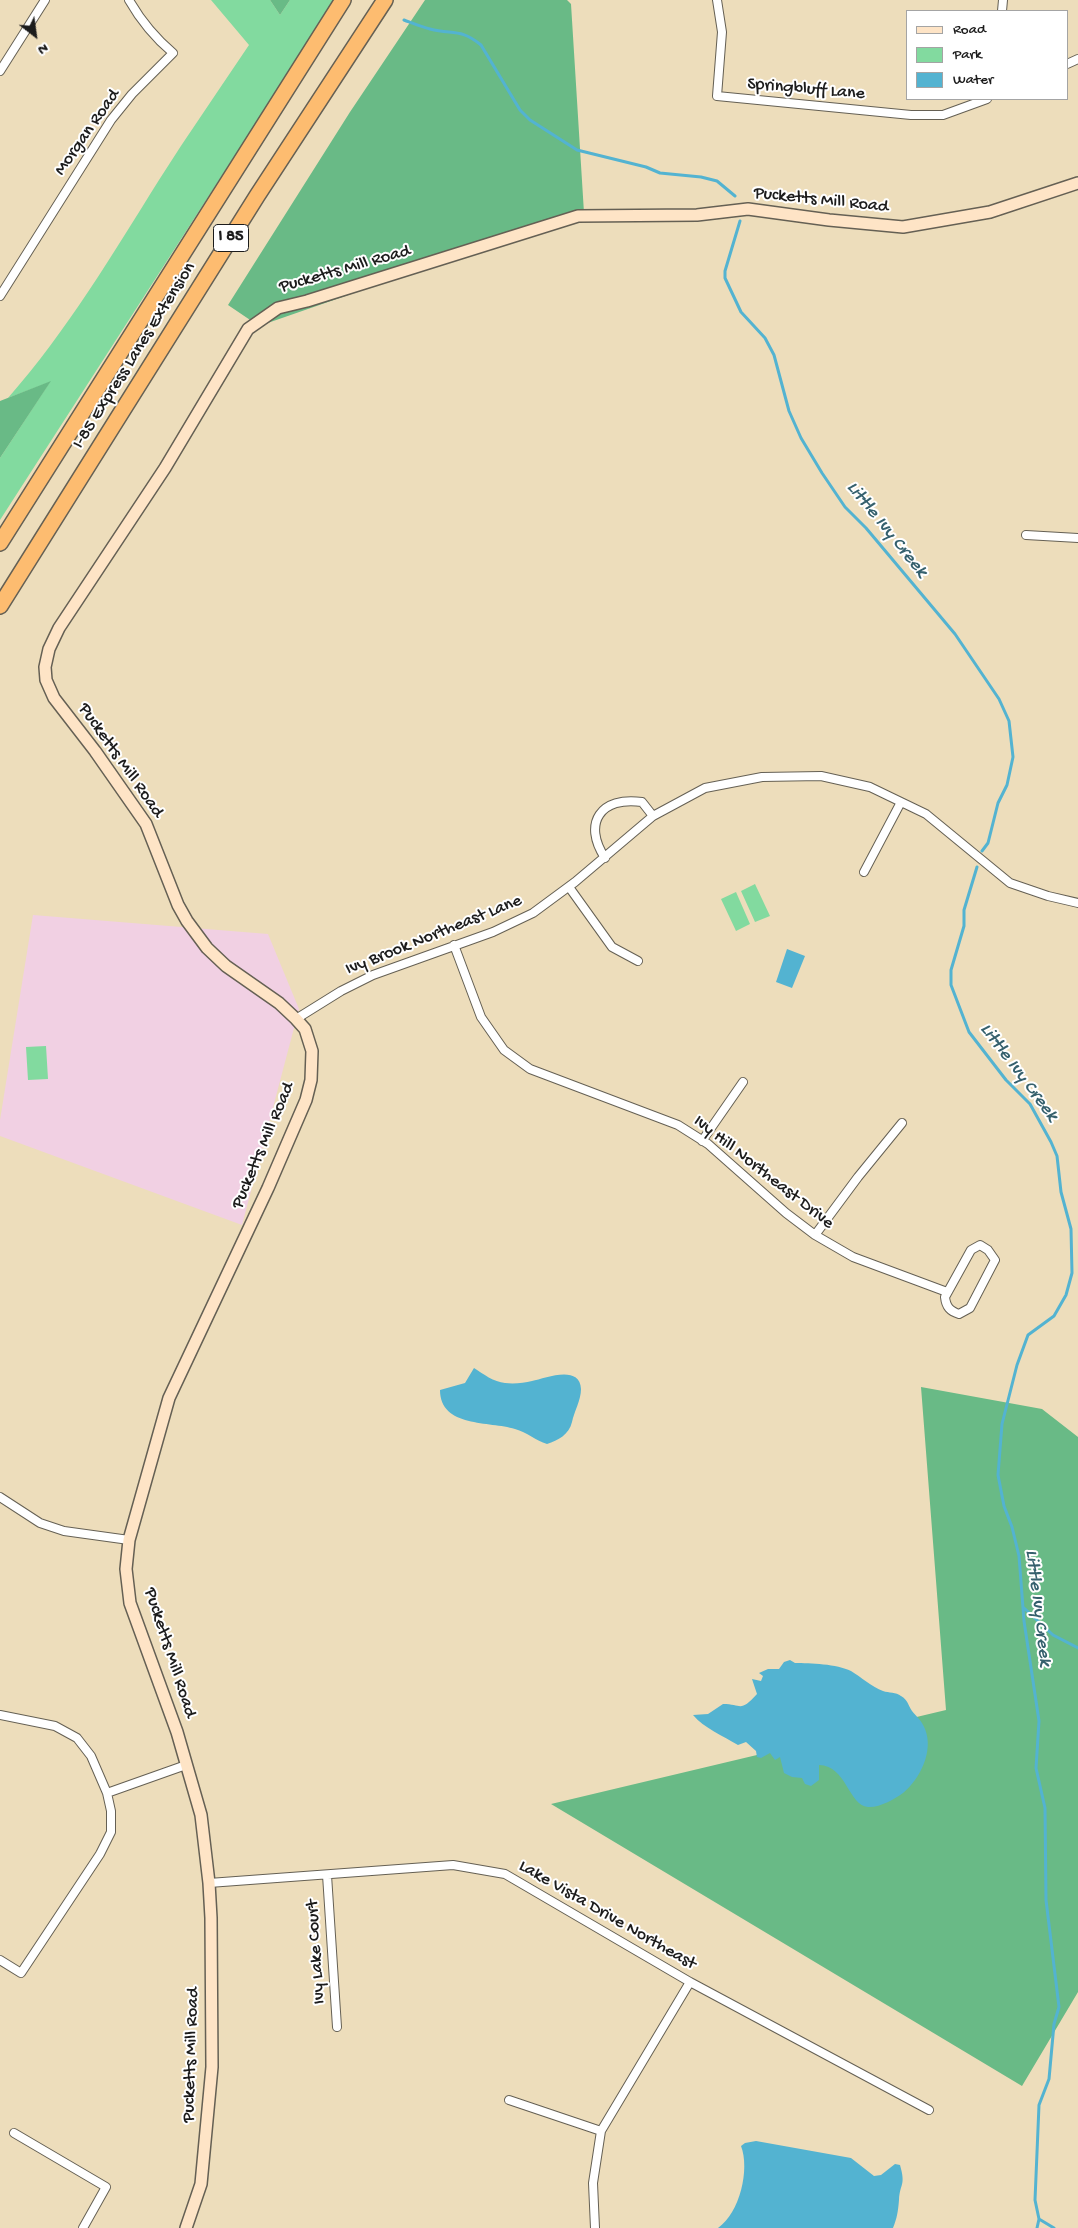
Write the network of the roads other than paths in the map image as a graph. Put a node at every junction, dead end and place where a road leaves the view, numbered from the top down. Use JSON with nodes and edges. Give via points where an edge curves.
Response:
{"nodes":[{"id":1,"x":46,"y":0,"type":"edge"},
{"id":2,"x":129,"y":0,"type":"edge"},
{"id":3,"x":343,"y":0,"type":"edge"},
{"id":4,"x":385,"y":0,"type":"edge"},
{"id":5,"x":718,"y":0,"type":"edge"},
{"id":6,"x":0,"y":71,"type":"edge"},
{"id":7,"x":984,"y":100,"type":"edge"},
{"id":8,"x":1078,"y":183,"type":"edge"},
{"id":9,"x":0,"y":296,"type":"edge"},
{"id":10,"x":1026,"y":535,"type":"dead end"},
{"id":11,"x":1078,"y":538,"type":"edge"},
{"id":12,"x":0,"y":544,"type":"edge"},
{"id":13,"x":0,"y":606,"type":"edge"},
{"id":14,"x":901,"y":802,"type":"junction"},
{"id":15,"x":653,"y":816,"type":"junction"},
{"id":16,"x":605,"y":858,"type":"junction"},
{"id":17,"x":864,"y":872,"type":"dead end"},
{"id":18,"x":569,"y":887,"type":"junction"},
{"id":19,"x":1078,"y":903,"type":"edge"},
{"id":20,"x":454,"y":945,"type":"junction"},
{"id":21,"x":638,"y":961,"type":"dead end"},
{"id":22,"x":296,"y":1019,"type":"junction"},
{"id":23,"x":743,"y":1082,"type":"dead end"},
{"id":24,"x":902,"y":1123,"type":"dead end"},
{"id":25,"x":702,"y":1140,"type":"junction"},
{"id":26,"x":815,"y":1235,"type":"junction"},
{"id":27,"x":947,"y":1292,"type":"junction"},
{"id":28,"x":0,"y":1497,"type":"edge"},
{"id":29,"x":128,"y":1540,"type":"junction"},
{"id":30,"x":0,"y":1715,"type":"edge"},
{"id":31,"x":186,"y":1765,"type":"junction"},
{"id":32,"x":107,"y":1793,"type":"junction"},
{"id":33,"x":327,"y":1875,"type":"junction"},
{"id":34,"x":209,"y":1883,"type":"junction"},
{"id":35,"x":0,"y":1960,"type":"edge"},
{"id":36,"x":690,"y":1982,"type":"junction"},
{"id":37,"x":337,"y":2027,"type":"dead end"},
{"id":38,"x":510,"y":2100,"type":"dead end"},
{"id":39,"x":929,"y":2110,"type":"dead end"},
{"id":40,"x":601,"y":2131,"type":"junction"},
{"id":41,"x":14,"y":2133,"type":"dead end"},
{"id":42,"x":83,"y":2228,"type":"edge"},
{"id":43,"x":186,"y":2228,"type":"edge"},
{"id":44,"x":595,"y":2228,"type":"edge"}],
"edges":[{"from":1,"to":6,"type":"street"},
{"from":2,"to":9,"type":"street","name":"Morgan Road","via":[[140,20],[173,53],[111,120]]},
{"from":3,"to":12,"type":"highway","name":"I-85 Express Lanes Extension","number":"I 85"},
{"from":4,"to":13,"type":"highway","name":"I-85 Express Lanes Extension","number":"I 85","via":[[257,196]]},
{"from":5,"to":7,"type":"street","name":"Springbluff Lane","via":[[722,32],[717,96],[911,115],[943,115]]},
{"from":8,"to":22,"type":"street","name":"Pucketts Mill Road","via":[[990,212],[903,227],[748,209],[697,215],[578,216],[278,308],[248,329],[165,468],[59,628],[45,667],[46,680],[54,698],[112,773],[146,824],[187,921],[226,966]]},
{"from":10,"to":11,"type":"street"},
{"from":14,"to":15,"type":"street","name":"Ivy Brook Northeast Lane","via":[[870,787],[821,776],[762,776],[705,788]]},
{"from":14,"to":17,"type":"street"},
{"from":14,"to":19,"type":"street","name":"Ivy Brook Northeast Lane","via":[[926,814],[1010,883]]},
{"from":15,"to":16,"type":"street","name":"Ivy Brook Northeast Lane"},
{"from":15,"to":16,"type":"street","via":[[642,802],[625,799],[600,812],[595,828],[596,844]]},
{"from":16,"to":18,"type":"street","name":"Ivy Brook Northeast Lane"},
{"from":18,"to":20,"type":"street","name":"Ivy Brook Northeast Lane","via":[[533,913],[494,932]]},
{"from":18,"to":21,"type":"street","via":[[612,947]]},
{"from":20,"to":22,"type":"street","name":"Ivy Brook Northeast Lane","via":[[373,975],[341,990]]},
{"from":20,"to":25,"type":"street","name":"Ivy Hill Northeast Drive","via":[[481,1017],[504,1050],[530,1069],[678,1125]]},
{"from":22,"to":29,"type":"street","name":"Pucketts Mill Road","via":[[305,1029],[312,1051],[311,1080],[306,1100],[169,1398]]},
{"from":23,"to":25,"type":"street"},
{"from":24,"to":26,"type":"street"},
{"from":25,"to":26,"type":"street","name":"Ivy Hill Northeast Drive"},
{"from":26,"to":27,"type":"street","name":"Ivy Hill Northeast Drive","via":[[852,1257]]},
{"from":27,"to":27,"type":"street","via":[[946,1304],[952,1312],[959,1314],[970,1308],[995,1260],[988,1250],[980,1245],[971,1250]]},
{"from":28,"to":29,"type":"street","via":[[40,1523],[64,1531]]},
{"from":29,"to":31,"type":"street","name":"Pucketts Mill Road","via":[[126,1569],[130,1603]]},
{"from":30,"to":32,"type":"street","via":[[55,1726],[77,1738],[91,1756]]},
{"from":31,"to":32,"type":"street"},
{"from":31,"to":34,"type":"street","name":"Pucketts Mill Road","via":[[201,1815]]},
{"from":32,"to":35,"type":"street","via":[[111,1832],[100,1854],[21,1973]]},
{"from":33,"to":34,"type":"street","name":"Lake Vista Drive Northeast"},
{"from":33,"to":36,"type":"street","name":"Lake Vista Drive Northeast","via":[[453,1866],[504,1874]]},
{"from":33,"to":37,"type":"street","name":"Ivy Lake Court"},
{"from":34,"to":43,"type":"street","name":"Pucketts Mill Road","via":[[212,2067],[201,2184]]},
{"from":36,"to":39,"type":"street","name":"Lake Vista Drive Northeast"},
{"from":36,"to":40,"type":"street"},
{"from":38,"to":40,"type":"street"},
{"from":40,"to":44,"type":"street","via":[[593,2183]]},
{"from":41,"to":42,"type":"street","via":[[106,2187]]}]}
